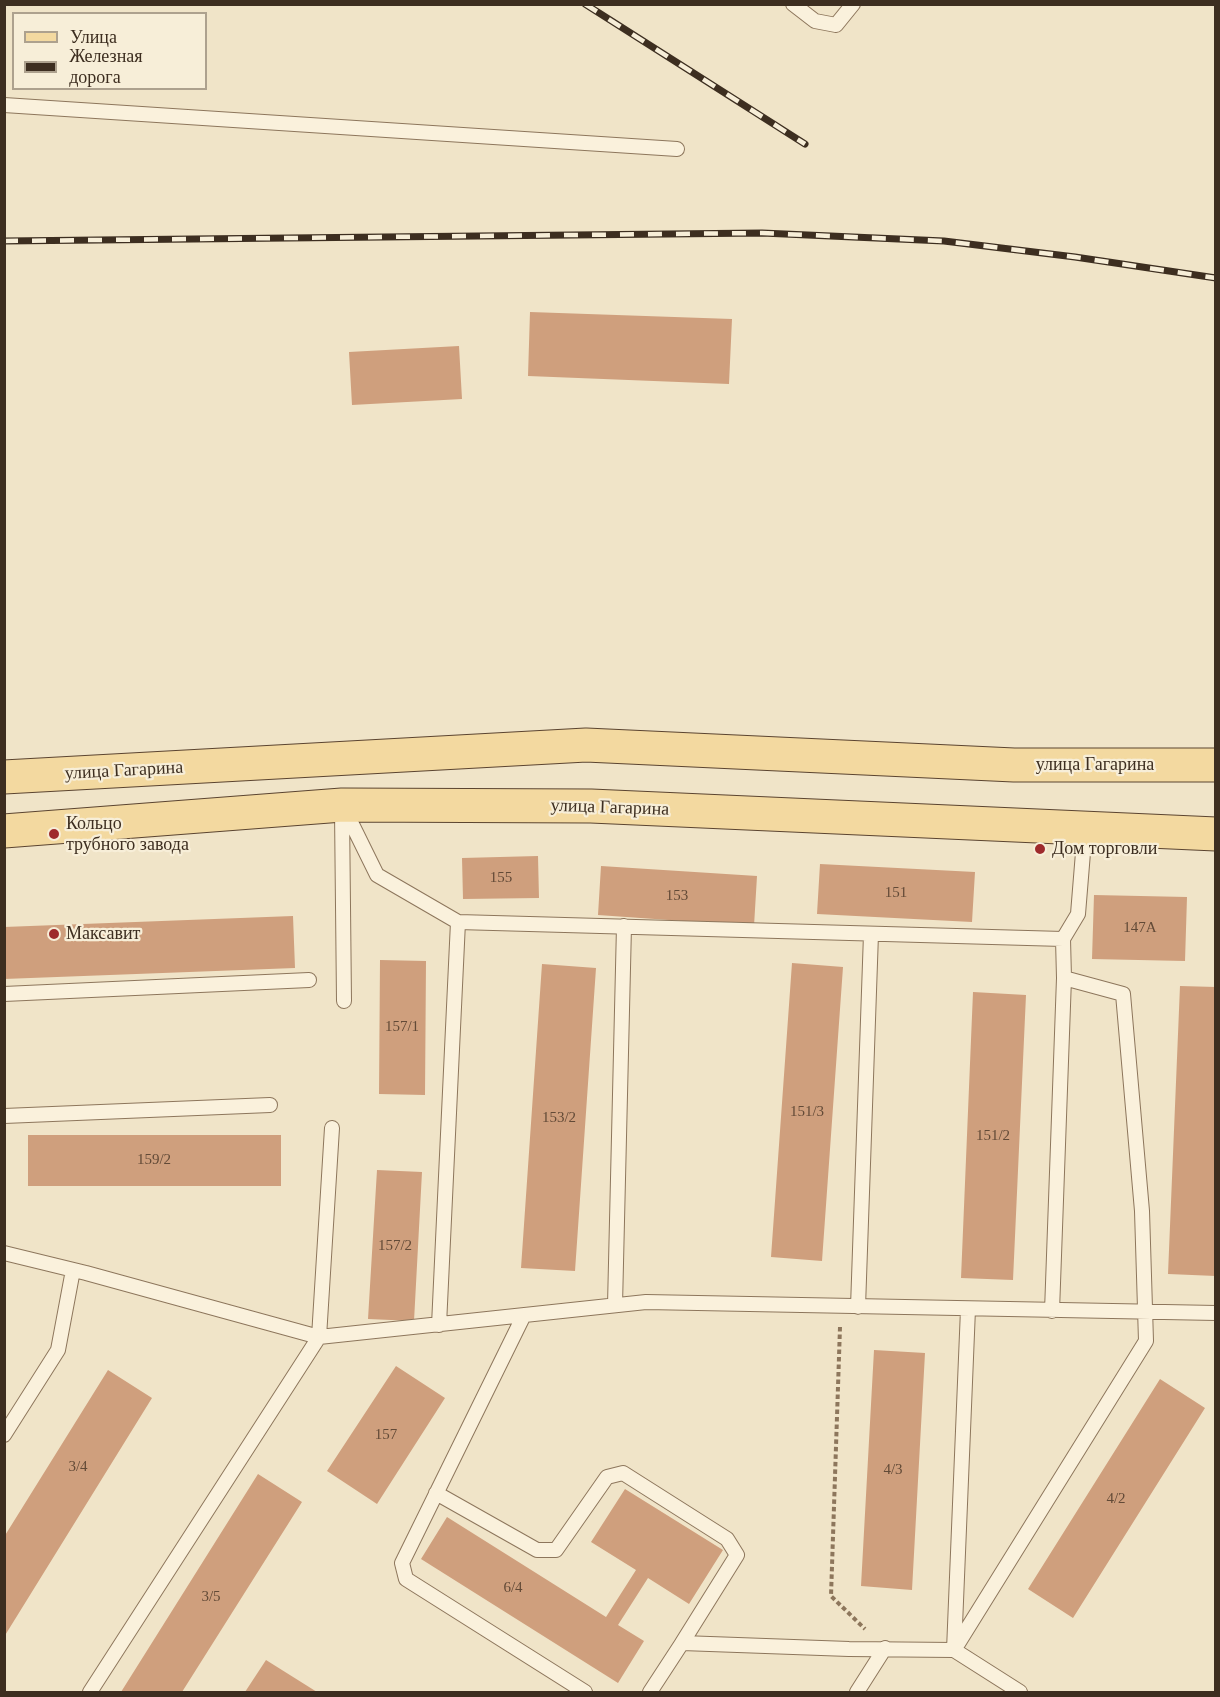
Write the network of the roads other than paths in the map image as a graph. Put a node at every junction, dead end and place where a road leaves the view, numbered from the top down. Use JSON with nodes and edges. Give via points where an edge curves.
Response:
{"nodes":[{"id":1,"x":793,"y":4,"type":"edge"},
{"id":2,"x":853,"y":4,"type":"edge"},
{"id":3,"x":4,"y":105,"type":"edge"},
{"id":4,"x":677,"y":149,"type":"dead end"},
{"id":5,"x":1215,"y":765,"type":"edge"},
{"id":6,"x":4,"y":777,"type":"edge"},
{"id":7,"x":342,"y":806,"type":"junction"},
{"id":8,"x":1085,"y":828,"type":"junction"},
{"id":9,"x":4,"y":831,"type":"edge"},
{"id":10,"x":1215,"y":834,"type":"edge"},
{"id":11,"x":458,"y":922,"type":"junction"},
{"id":12,"x":624,"y":926,"type":"junction"},
{"id":13,"x":872,"y":934,"type":"junction"},
{"id":14,"x":1063,"y":939,"type":"junction"},
{"id":15,"x":1064,"y":978,"type":"junction"},
{"id":16,"x":309,"y":980,"type":"dead end"},
{"id":17,"x":4,"y":994,"type":"edge"},
{"id":18,"x":344,"y":1001,"type":"dead end"},
{"id":19,"x":270,"y":1106,"type":"dead end"},
{"id":20,"x":4,"y":1116,"type":"edge"},
{"id":21,"x":332,"y":1128,"type":"dead end"},
{"id":22,"x":4,"y":1253,"type":"edge"},
{"id":23,"x":73,"y":1270,"type":"junction"},
{"id":24,"x":615,"y":1305,"type":"junction"},
{"id":25,"x":858,"y":1307,"type":"junction"},
{"id":26,"x":968,"y":1309,"type":"junction"},
{"id":27,"x":1052,"y":1311,"type":"junction"},
{"id":28,"x":1144,"y":1312,"type":"junction"},
{"id":29,"x":1215,"y":1313,"type":"edge"},
{"id":30,"x":524,"y":1315,"type":"junction"},
{"id":31,"x":439,"y":1325,"type":"junction"},
{"id":32,"x":319,"y":1337,"type":"junction"},
{"id":33,"x":4,"y":1435,"type":"edge"},
{"id":34,"x":436,"y":1492,"type":"junction"},
{"id":35,"x":682,"y":1643,"type":"junction"},
{"id":36,"x":885,"y":1648,"type":"junction"},
{"id":37,"x":954,"y":1650,"type":"junction"},
{"id":38,"x":90,"y":1692,"type":"edge"},
{"id":39,"x":585,"y":1692,"type":"edge"},
{"id":40,"x":650,"y":1692,"type":"edge"},
{"id":41,"x":856,"y":1692,"type":"edge"},
{"id":42,"x":1020,"y":1692,"type":"edge"}],
"edges":[{"from":1,"to":2,"type":"lane","via":[[815,21],[836,25]]},
{"from":3,"to":4,"type":"lane"},
{"from":5,"to":6,"type":"main road","name":"улица Гагарина","via":[[1014,765],[586,746]]},
{"from":7,"to":8,"type":"main road","name":"улица Гагарина","via":[[591,806]]},
{"from":7,"to":9,"type":"main road","name":"улица Гагарина"},
{"from":7,"to":11,"type":"lane","via":[[377,875]]},
{"from":7,"to":18,"type":"lane"},
{"from":8,"to":10,"type":"main road","name":"улица Гагарина"},
{"from":8,"to":14,"type":"lane","via":[[1078,914]]},
{"from":11,"to":12,"type":"lane"},
{"from":11,"to":31,"type":"lane"},
{"from":12,"to":13,"type":"lane"},
{"from":12,"to":24,"type":"lane"},
{"from":13,"to":14,"type":"lane"},
{"from":13,"to":25,"type":"lane"},
{"from":14,"to":15,"type":"lane"},
{"from":15,"to":27,"type":"lane"},
{"from":15,"to":28,"type":"lane","via":[[1123,994],[1142,1211]]},
{"from":16,"to":17,"type":"lane"},
{"from":19,"to":20,"type":"lane"},
{"from":21,"to":32,"type":"lane"},
{"from":22,"to":23,"type":"lane"},
{"from":23,"to":32,"type":"lane"},
{"from":23,"to":33,"type":"lane","via":[[58,1350]]},
{"from":24,"to":25,"type":"lane","via":[[646,1302]]},
{"from":24,"to":30,"type":"lane"},
{"from":25,"to":26,"type":"lane"},
{"from":26,"to":27,"type":"lane"},
{"from":26,"to":37,"type":"lane"},
{"from":27,"to":28,"type":"lane"},
{"from":28,"to":29,"type":"lane"},
{"from":28,"to":37,"type":"lane","via":[[1146,1341]]},
{"from":30,"to":31,"type":"lane"},
{"from":30,"to":34,"type":"lane"},
{"from":31,"to":32,"type":"lane"},
{"from":32,"to":38,"type":"lane"},
{"from":34,"to":35,"type":"lane","via":[[537,1550],[556,1550],[607,1478],[623,1473],[727,1539],[736,1555]]},
{"from":34,"to":39,"type":"lane","via":[[402,1563],[406,1579]]},
{"from":35,"to":36,"type":"lane"},
{"from":35,"to":40,"type":"lane"},
{"from":36,"to":37,"type":"lane"},
{"from":36,"to":41,"type":"lane"},
{"from":37,"to":42,"type":"lane"}]}
